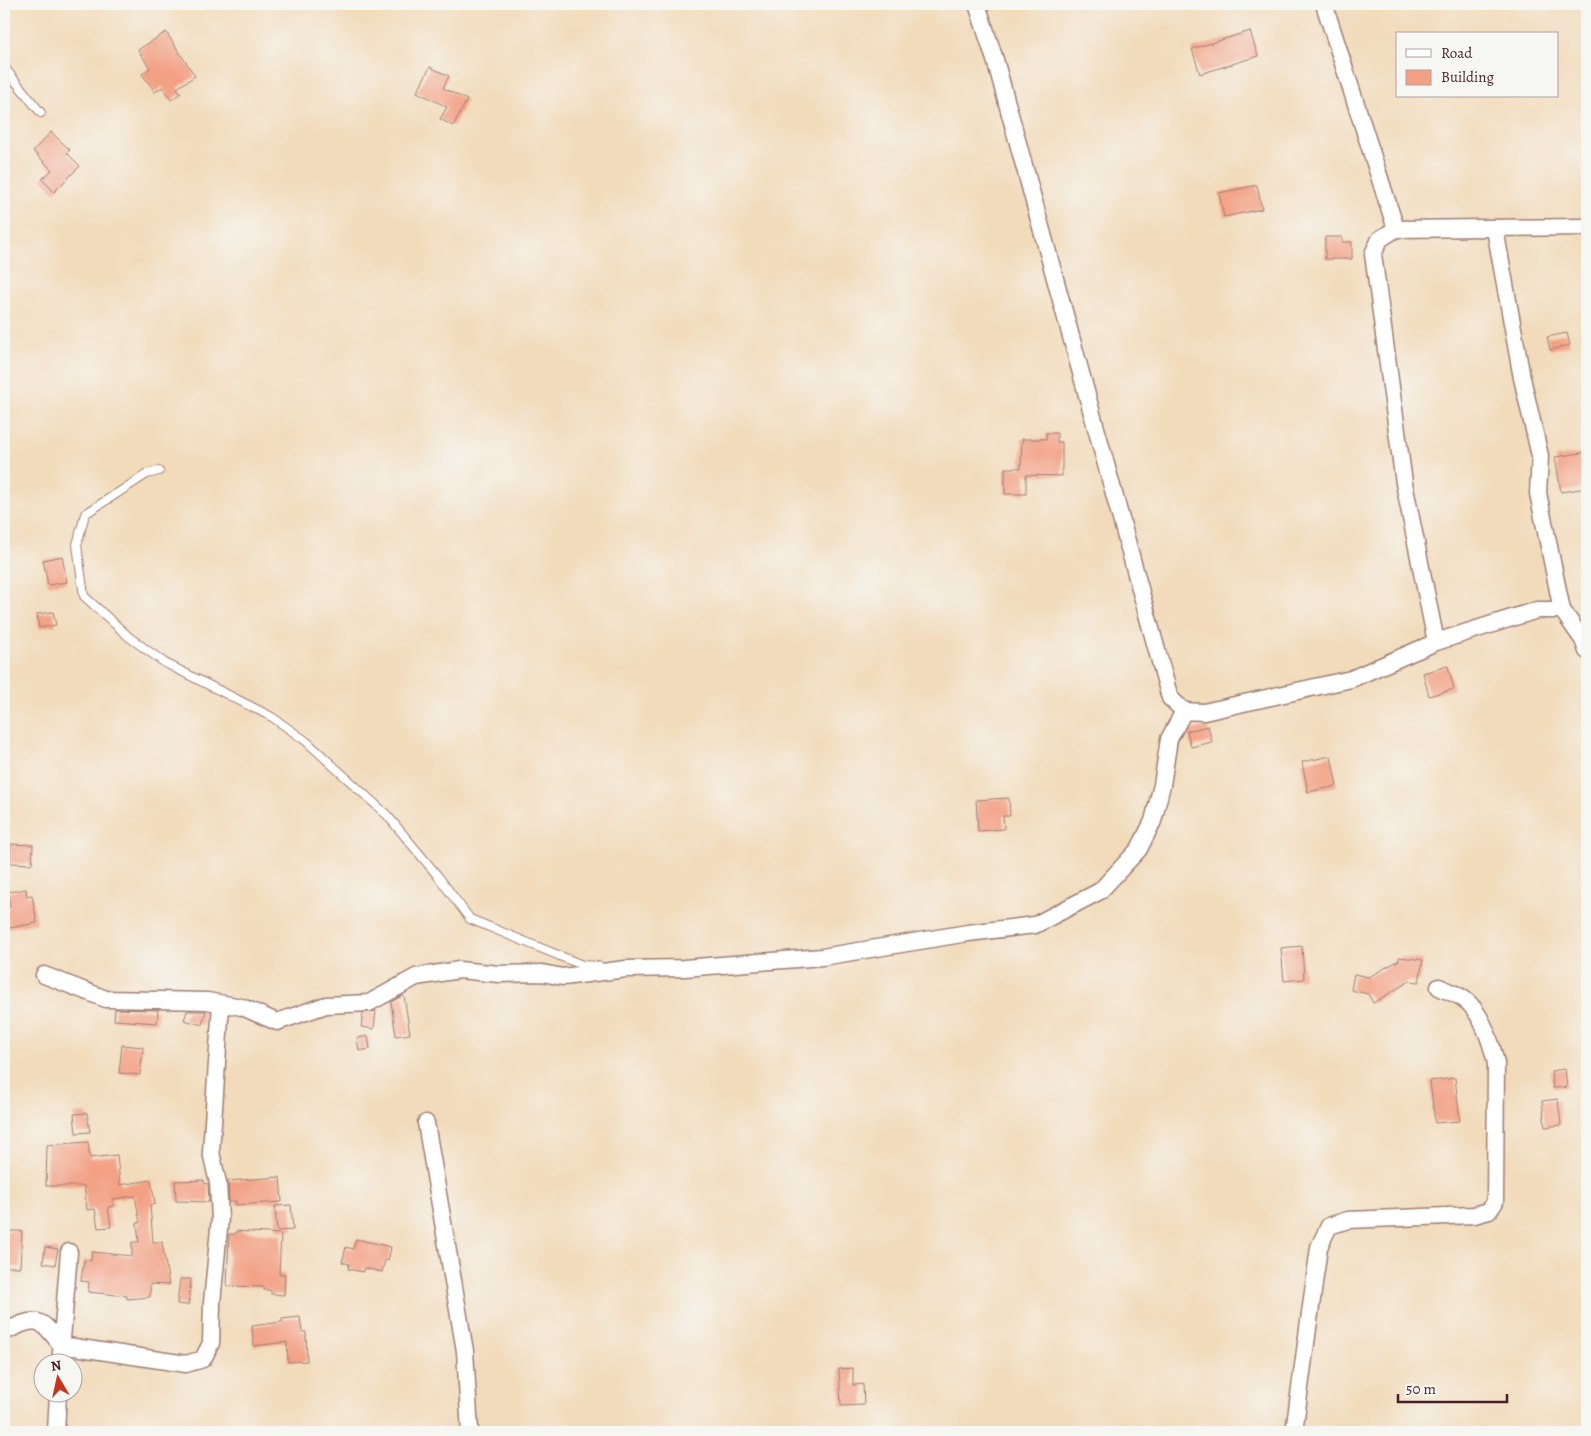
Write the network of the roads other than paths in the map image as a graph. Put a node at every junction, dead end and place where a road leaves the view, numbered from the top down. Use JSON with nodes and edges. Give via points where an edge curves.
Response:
{"nodes":[{"id":1,"x":976,"y":4,"type":"edge"},
{"id":2,"x":1324,"y":4,"type":"edge"},
{"id":3,"x":4,"y":67,"type":"edge"},
{"id":4,"x":41,"y":113,"type":"dead end"},
{"id":5,"x":1587,"y":227,"type":"edge"},
{"id":6,"x":1495,"y":228,"type":"junction"},
{"id":7,"x":1396,"y":230,"type":"junction"},
{"id":8,"x":159,"y":472,"type":"dead end"},
{"id":9,"x":1562,"y":610,"type":"junction"},
{"id":10,"x":1436,"y":642,"type":"junction"},
{"id":11,"x":1587,"y":651,"type":"edge"},
{"id":12,"x":1184,"y":711,"type":"junction"},
{"id":13,"x":626,"y":969,"type":"junction"},
{"id":14,"x":44,"y":975,"type":"dead end"},
{"id":15,"x":1438,"y":987,"type":"dead end"},
{"id":16,"x":221,"y":1004,"type":"junction"},
{"id":17,"x":426,"y":1123,"type":"dead end"},
{"id":18,"x":69,"y":1252,"type":"dead end"},
{"id":19,"x":4,"y":1332,"type":"edge"},
{"id":20,"x":61,"y":1345,"type":"junction"},
{"id":21,"x":61,"y":1354,"type":"edge"},
{"id":22,"x":57,"y":1404,"type":"edge"},
{"id":23,"x":56,"y":1432,"type":"edge"},
{"id":24,"x":470,"y":1432,"type":"edge"},
{"id":25,"x":1294,"y":1432,"type":"edge"}],
"edges":[{"from":1,"to":12,"type":"street","via":[[996,62],[1170,698]]},
{"from":2,"to":7,"type":"street"},
{"from":3,"to":4,"type":"lane"},
{"from":5,"to":6,"type":"street"},
{"from":6,"to":7,"type":"street"},
{"from":6,"to":9,"type":"street","via":[[1522,378],[1540,456],[1538,492]]},
{"from":7,"to":10,"type":"street","via":[[1380,239],[1373,254],[1404,483]]},
{"from":8,"to":13,"type":"lane","via":[[147,474],[85,514],[77,545],[84,596],[129,637],[165,663],[272,717],[306,741],[387,815],[470,919],[582,965]]},
{"from":9,"to":10,"type":"street","via":[[1537,610]]},
{"from":9,"to":11,"type":"street"},
{"from":10,"to":12,"type":"street","via":[[1350,679],[1204,712]]},
{"from":12,"to":13,"type":"street","via":[[1168,739],[1154,821],[1139,848],[1100,892],[1035,924],[822,957],[684,968]]},
{"from":13,"to":16,"type":"street","via":[[563,977],[542,973],[499,974],[459,970],[416,977],[369,1003],[326,1005],[278,1022],[242,1007]]},
{"from":14,"to":16,"type":"street","via":[[106,999],[207,1000]]},
{"from":15,"to":25,"type":"street","via":[[1465,1000],[1488,1032],[1496,1063],[1494,1202],[1489,1211],[1474,1215],[1348,1220],[1330,1226],[1319,1247]]},
{"from":16,"to":20,"type":"street","via":[[211,1152],[218,1183],[220,1218],[211,1343],[203,1359],[186,1364]]},
{"from":17,"to":24,"type":"street","via":[[465,1351]]},
{"from":18,"to":20,"type":"street"},
{"from":19,"to":20,"type":"street","via":[[29,1320],[46,1325]]},
{"from":20,"to":21,"type":"street"},
{"from":22,"to":23,"type":"street"}]}
